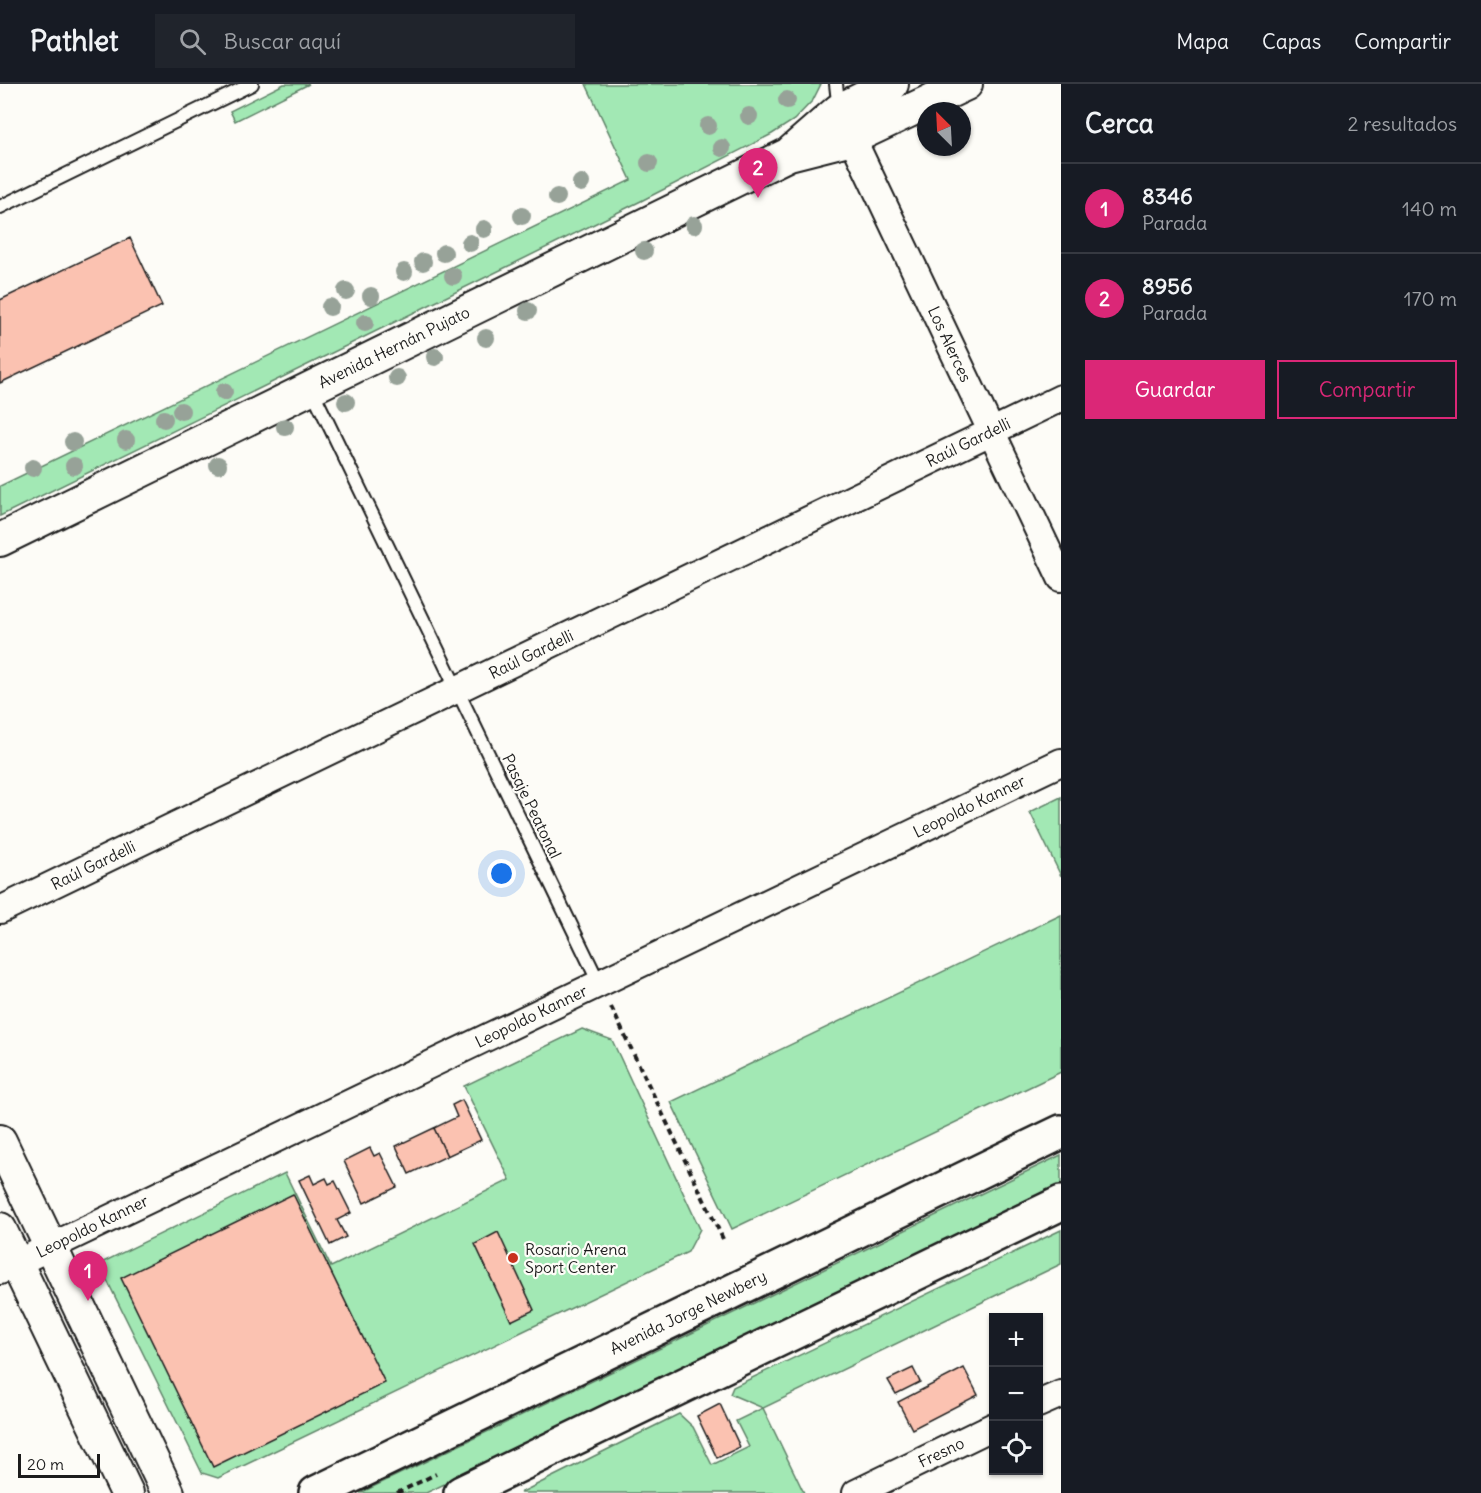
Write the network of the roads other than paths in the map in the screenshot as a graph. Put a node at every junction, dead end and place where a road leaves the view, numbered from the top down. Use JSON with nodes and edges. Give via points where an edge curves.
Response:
{"nodes":[{"id":1,"x":252,"y":84,"type":"edge"},
{"id":2,"x":892,"y":84,"type":"edge"},
{"id":3,"x":966,"y":84,"type":"edge"},
{"id":4,"x":238,"y":87,"type":"edge"},
{"id":5,"x":837,"y":97,"type":"edge"},
{"id":6,"x":852,"y":138,"type":"junction"},
{"id":7,"x":789,"y":154,"type":"junction"},
{"id":8,"x":0,"y":207,"type":"edge"},
{"id":9,"x":311,"y":388,"type":"junction"},
{"id":10,"x":1061,"y":398,"type":"edge"},
{"id":11,"x":992,"y":431,"type":"junction"},
{"id":12,"x":0,"y":540,"type":"edge"},
{"id":13,"x":1061,"y":578,"type":"edge"},
{"id":14,"x":457,"y":689,"type":"junction"},
{"id":15,"x":1061,"y":762,"type":"edge"},
{"id":16,"x":0,"y":910,"type":"edge"},
{"id":17,"x":600,"y":983,"type":"junction"},
{"id":18,"x":1061,"y":1132,"type":"edge"},
{"id":19,"x":0,"y":1141,"type":"edge"},
{"id":20,"x":1061,"y":1203,"type":"edge"},
{"id":21,"x":0,"y":1229,"type":"edge"},
{"id":22,"x":50,"y":1246,"type":"junction"},
{"id":23,"x":8,"y":1267,"type":"edge"},
{"id":24,"x":1061,"y":1394,"type":"edge"},
{"id":25,"x":1043,"y":1402,"type":"edge"},
{"id":26,"x":989,"y":1428,"type":"edge"},
{"id":27,"x":127,"y":1493,"type":"edge"},
{"id":28,"x":168,"y":1493,"type":"edge"},
{"id":29,"x":316,"y":1493,"type":"edge"},
{"id":30,"x":461,"y":1493,"type":"edge"},
{"id":31,"x":856,"y":1493,"type":"edge"}],
"edges":[{"from":1,"to":4,"type":"lane"},
{"from":2,"to":5,"type":"street","name":"Avenida Hernán Pujato"},
{"from":3,"to":6,"type":"street","name":"Avenida Hernán Pujato"},
{"from":4,"to":8,"type":"lane"},
{"from":5,"to":6,"type":"street","name":"Los Alerces"},
{"from":5,"to":7,"type":"street","name":"Avenida Hernán Pujato"},
{"from":6,"to":7,"type":"street","name":"Avenida Hernán Pujato"},
{"from":6,"to":11,"type":"street","name":"Los Alerces"},
{"from":7,"to":9,"type":"street","name":"Avenida Hernán Pujato"},
{"from":9,"to":12,"type":"street","name":"Avenida Hernán Pujato"},
{"from":9,"to":14,"type":"lane","name":"Pasaje Peatonal"},
{"from":10,"to":11,"type":"street","name":"Raúl Gardelli"},
{"from":11,"to":13,"type":"street","name":"Los Alerces"},
{"from":11,"to":14,"type":"street","name":"Raúl Gardelli"},
{"from":14,"to":16,"type":"street","name":"Raúl Gardelli"},
{"from":14,"to":17,"type":"lane","name":"Pasaje Peatonal"},
{"from":15,"to":17,"type":"street","name":"Leopoldo Kanner"},
{"from":17,"to":22,"type":"street","name":"Leopoldo Kanner"},
{"from":18,"to":29,"type":"main road","name":"Avenida Jorge Newbery"},
{"from":19,"to":22,"type":"street"},
{"from":20,"to":30,"type":"main road"},
{"from":21,"to":23,"type":"street"},
{"from":22,"to":23,"type":"street","name":"Leopoldo Kanner"},
{"from":22,"to":28,"type":"street"},
{"from":23,"to":27,"type":"street"},
{"from":24,"to":25,"type":"street"},
{"from":26,"to":31,"type":"street","name":"Fresno"}]}
